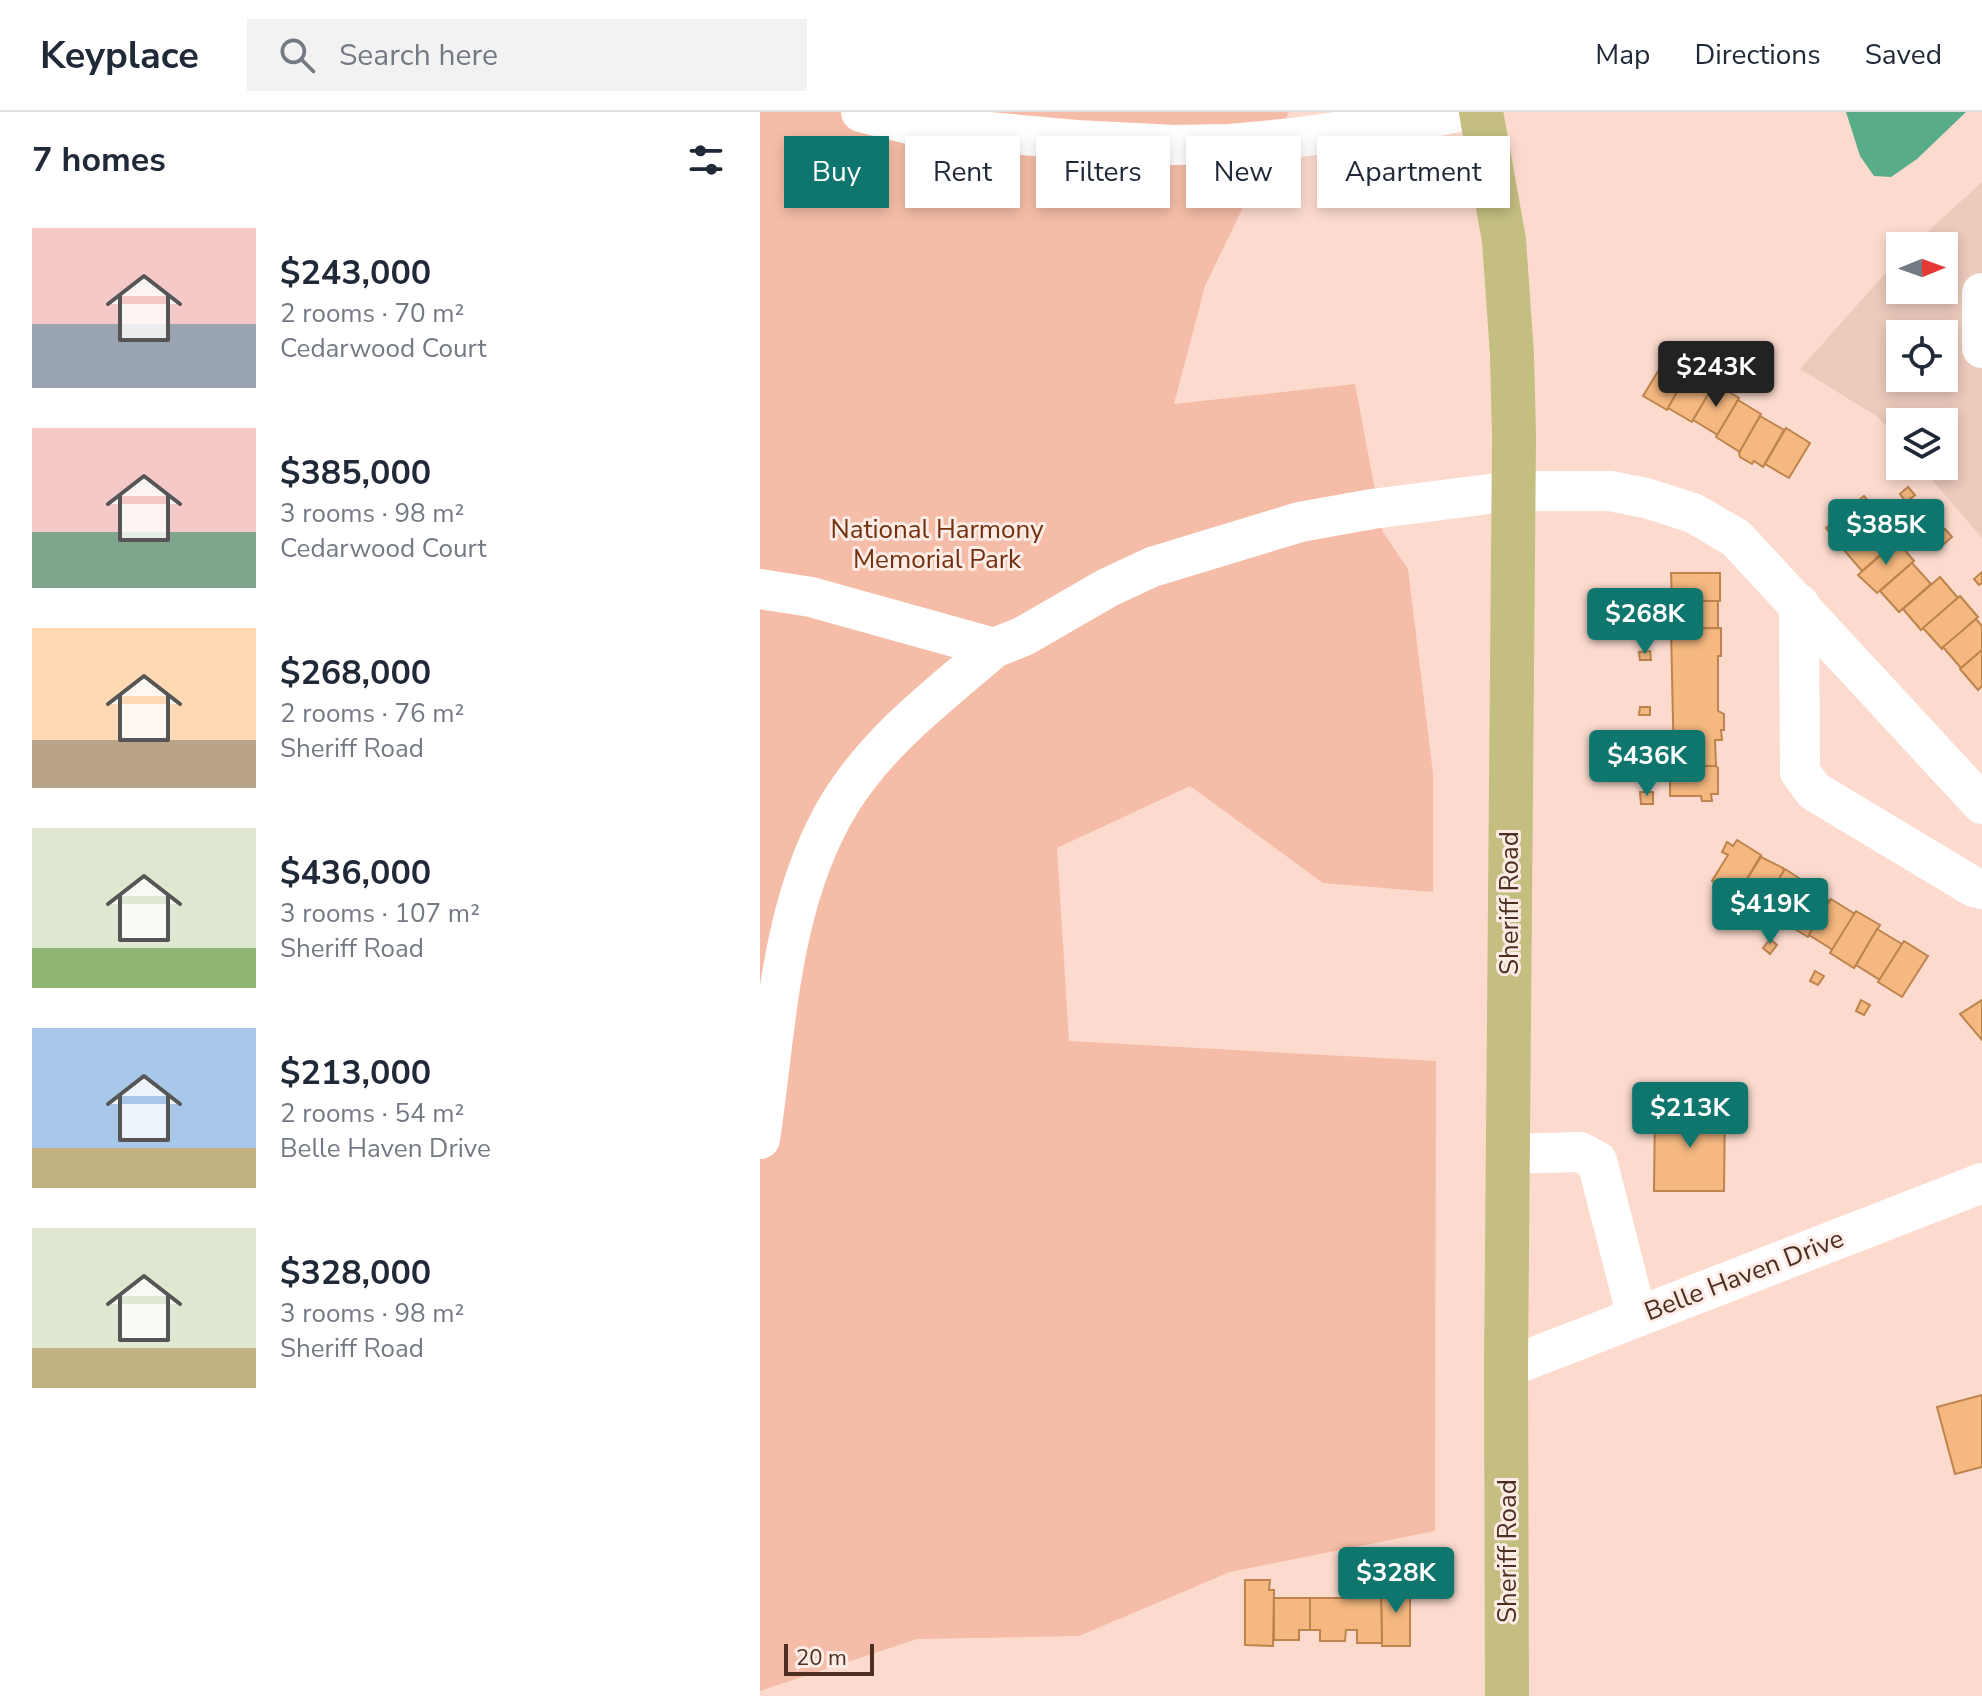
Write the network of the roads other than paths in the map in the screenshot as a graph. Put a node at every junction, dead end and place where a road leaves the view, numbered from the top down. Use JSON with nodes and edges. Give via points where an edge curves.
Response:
{"nodes":[{"id":1,"x":861,"y":112,"type":"edge"},
{"id":2,"x":1457,"y":112,"type":"edge"},
{"id":3,"x":1481,"y":112,"type":"edge"},
{"id":4,"x":1982,"y":293,"type":"edge"},
{"id":5,"x":1982,"y":348,"type":"edge"},
{"id":6,"x":1512,"y":491,"type":"junction"},
{"id":7,"x":760,"y":589,"type":"edge"},
{"id":8,"x":1799,"y":604,"type":"junction"},
{"id":9,"x":994,"y":648,"type":"junction"},
{"id":10,"x":1982,"y":804,"type":"edge"},
{"id":11,"x":1982,"y":889,"type":"edge"},
{"id":12,"x":760,"y":1139,"type":"edge"},
{"id":13,"x":1507,"y":1154,"type":"junction"},
{"id":14,"x":1982,"y":1183,"type":"edge"},
{"id":15,"x":1637,"y":1317,"type":"junction"},
{"id":16,"x":1506,"y":1368,"type":"junction"},
{"id":17,"x":1507,"y":1696,"type":"edge"}],
"edges":[{"from":1,"to":2,"type":"street","via":[[913,125],[1174,145],[1293,138]]},
{"from":3,"to":6,"type":"main road","name":"Sheriff Road","via":[[1508,283]]},
{"from":4,"to":5,"type":"street"},
{"from":6,"to":8,"type":"street","via":[[1610,491],[1693,513],[1736,538]]},
{"from":6,"to":9,"type":"street","via":[[1300,522],[1152,567]]},
{"from":6,"to":13,"type":"main road","name":"Sheriff Road"},
{"from":7,"to":9,"type":"street","via":[[811,597]]},
{"from":8,"to":10,"type":"street"},
{"from":8,"to":11,"type":"street","via":[[1800,772],[1814,791]]},
{"from":9,"to":12,"type":"street","via":[[913,718],[866,768],[820,839],[787,941]]},
{"from":13,"to":15,"type":"street","via":[[1580,1152],[1597,1161]]},
{"from":13,"to":16,"type":"main road","name":"Sheriff Road"},
{"from":14,"to":15,"type":"street","name":"Belle Haven Drive"},
{"from":15,"to":16,"type":"street","name":"Belle Haven Drive"},
{"from":16,"to":17,"type":"main road","name":"Sheriff Road"}]}
